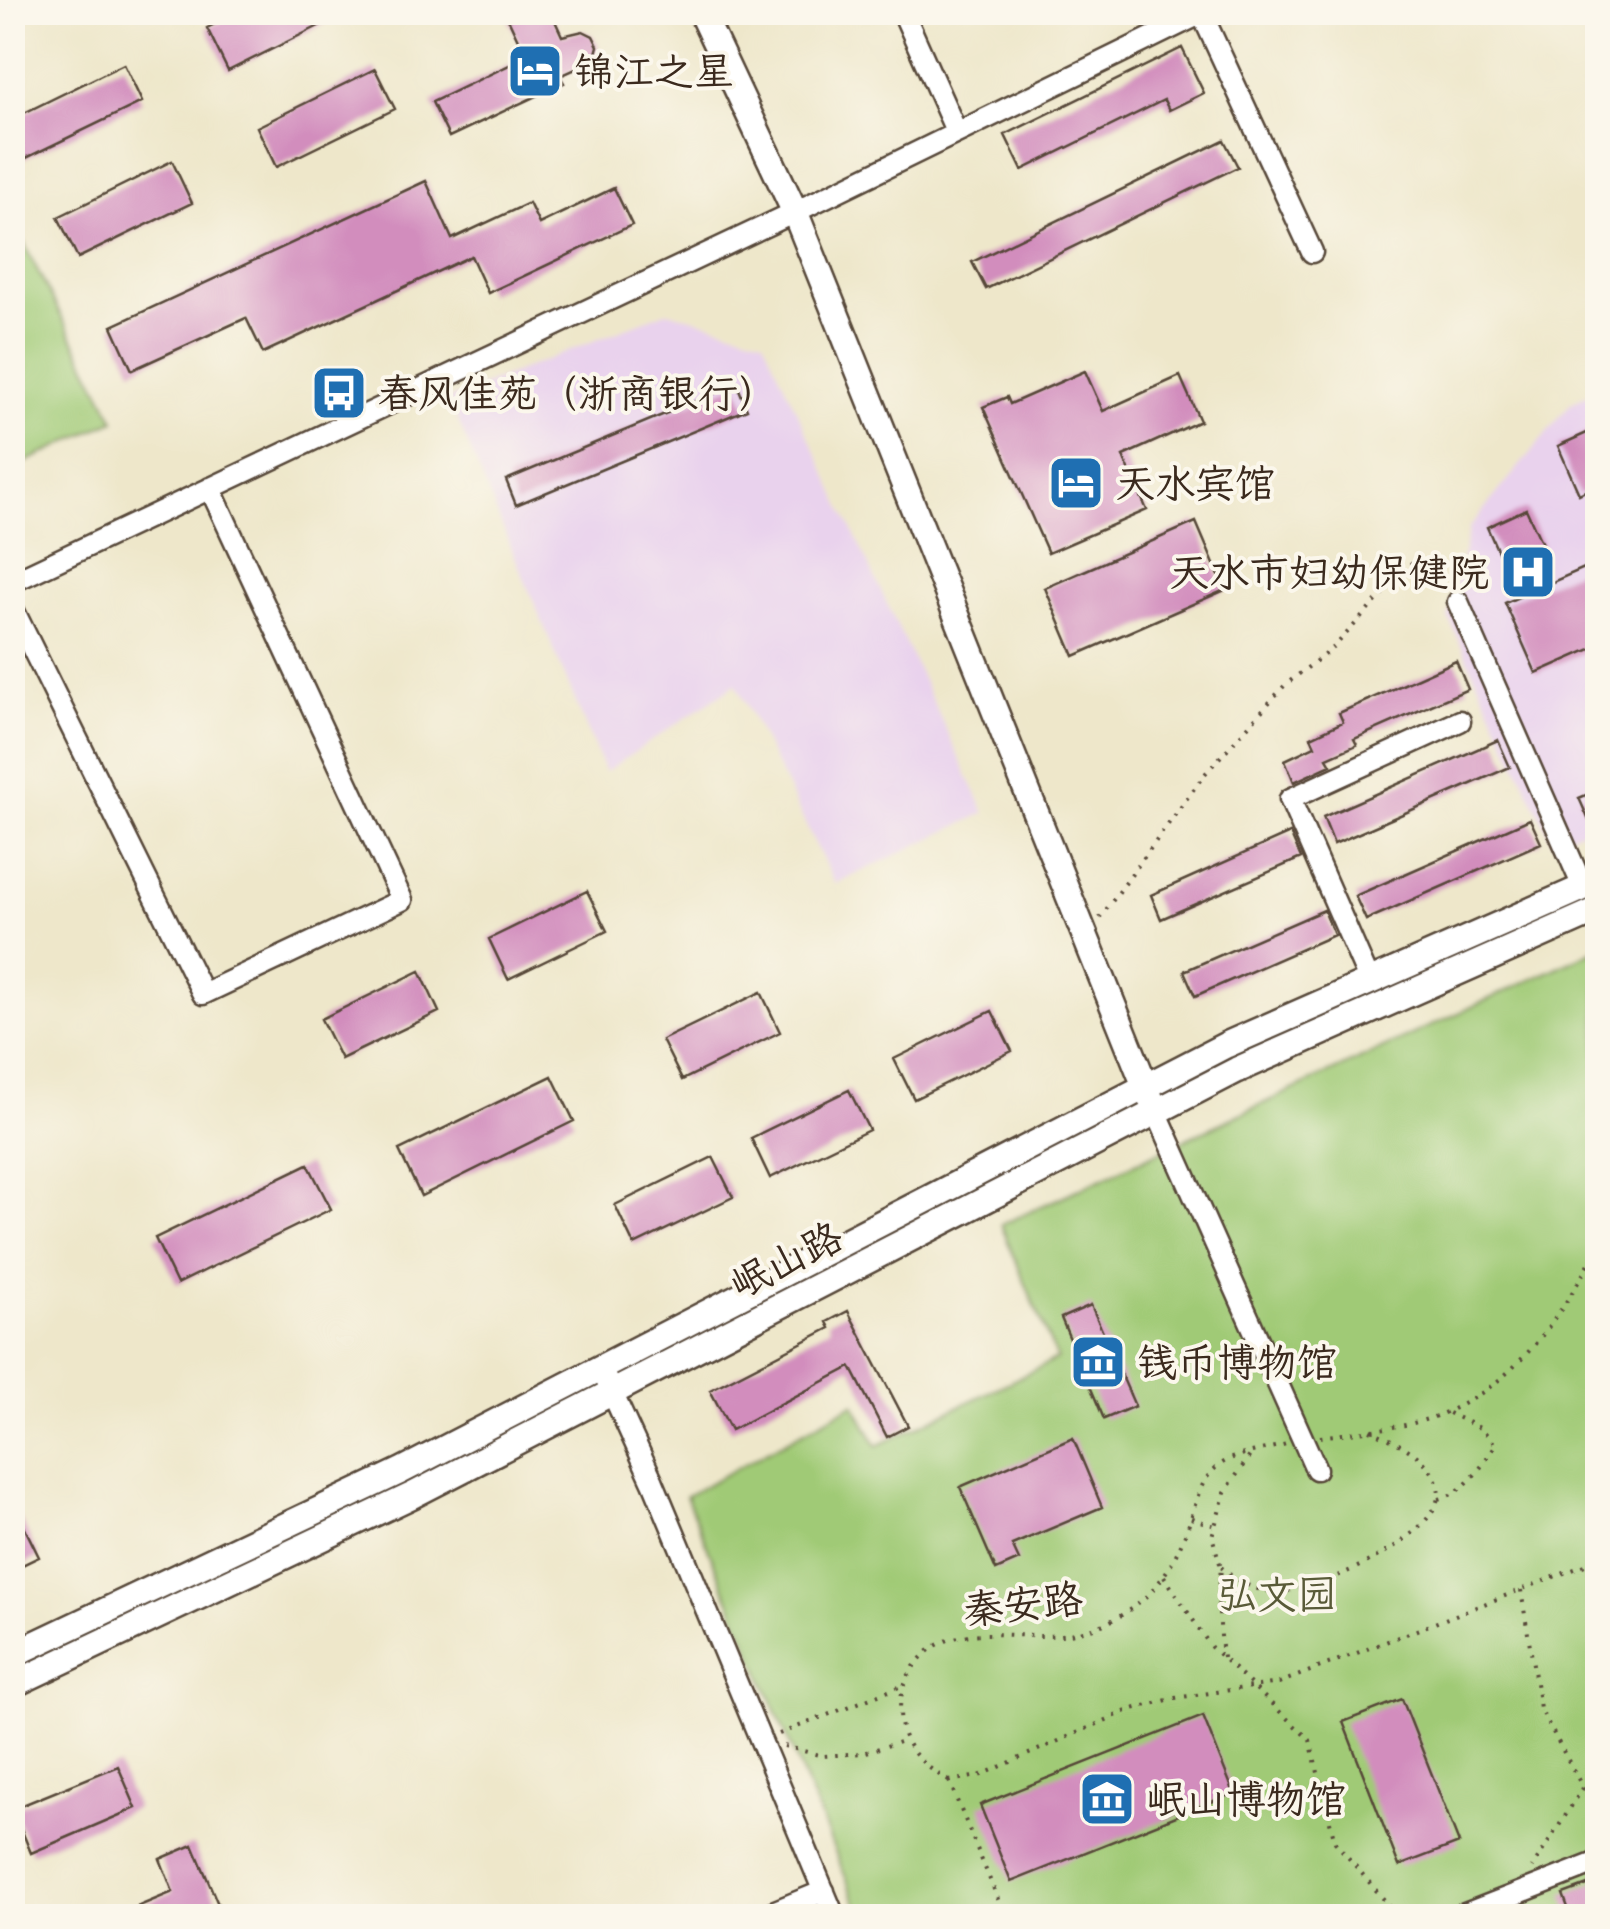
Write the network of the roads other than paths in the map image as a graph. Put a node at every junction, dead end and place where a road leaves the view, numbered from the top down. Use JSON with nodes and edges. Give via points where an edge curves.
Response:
{"nodes":[{"id":1,"x":701,"y":12,"type":"edge"},
{"id":2,"x":903,"y":12,"type":"edge"},
{"id":3,"x":1202,"y":13,"type":"edge"},
{"id":4,"x":956,"y":131,"type":"junction"},
{"id":5,"x":794,"y":212,"type":"junction"},
{"id":6,"x":1312,"y":252,"type":"dead end"},
{"id":7,"x":210,"y":488,"type":"junction"},
{"id":8,"x":12,"y":582,"type":"edge"},
{"id":9,"x":1458,"y":602,"type":"dead end"},
{"id":10,"x":12,"y":608,"type":"edge"},
{"id":11,"x":1460,"y":721,"type":"dead end"},
{"id":12,"x":1590,"y":884,"type":"edge"},
{"id":13,"x":1598,"y":910,"type":"edge"},
{"id":14,"x":1370,"y":982,"type":"junction"},
{"id":15,"x":1145,"y":1086,"type":"junction"},
{"id":16,"x":1156,"y":1112,"type":"junction"},
{"id":17,"x":600,"y":1368,"type":"junction"},
{"id":18,"x":612,"y":1392,"type":"junction"},
{"id":19,"x":1316,"y":1469,"type":"dead end"},
{"id":20,"x":12,"y":1655,"type":"edge"},
{"id":21,"x":12,"y":1685,"type":"edge"},
{"id":22,"x":1598,"y":1862,"type":"edge"},
{"id":23,"x":824,"y":1890,"type":"junction"},
{"id":24,"x":763,"y":1916,"type":"edge"},
{"id":25,"x":834,"y":1916,"type":"edge"},
{"id":26,"x":1460,"y":1916,"type":"edge"}],
"edges":[{"from":1,"to":5,"type":"main road"},
{"from":2,"to":4,"type":"street"},
{"from":3,"to":4,"type":"street"},
{"from":3,"to":6,"type":"street"},
{"from":4,"to":5,"type":"street"},
{"from":5,"to":7,"type":"street"},
{"from":5,"to":15,"type":"main road"},
{"from":7,"to":8,"type":"street"},
{"from":7,"to":10,"type":"street","via":[[402,900],[202,994]]},
{"from":9,"to":12,"type":"street"},
{"from":11,"to":14,"type":"street","via":[[1290,798]]},
{"from":12,"to":14,"type":"main road","name":"岷山路"},
{"from":13,"to":16,"type":"main road","name":"岷山路"},
{"from":14,"to":15,"type":"main road","name":"岷山路"},
{"from":15,"to":16,"type":"main road"},
{"from":15,"to":17,"type":"main road","name":"岷山路"},
{"from":16,"to":18,"type":"main road","name":"岷山路"},
{"from":16,"to":19,"type":"street"},
{"from":17,"to":18,"type":"street"},
{"from":17,"to":20,"type":"main road","name":"岷山路","via":[[401,1471]]},
{"from":18,"to":21,"type":"main road","name":"岷山路","via":[[413,1495]]},
{"from":18,"to":23,"type":"street"},
{"from":22,"to":26,"type":"street"},
{"from":23,"to":24,"type":"street"},
{"from":23,"to":25,"type":"street"}]}
